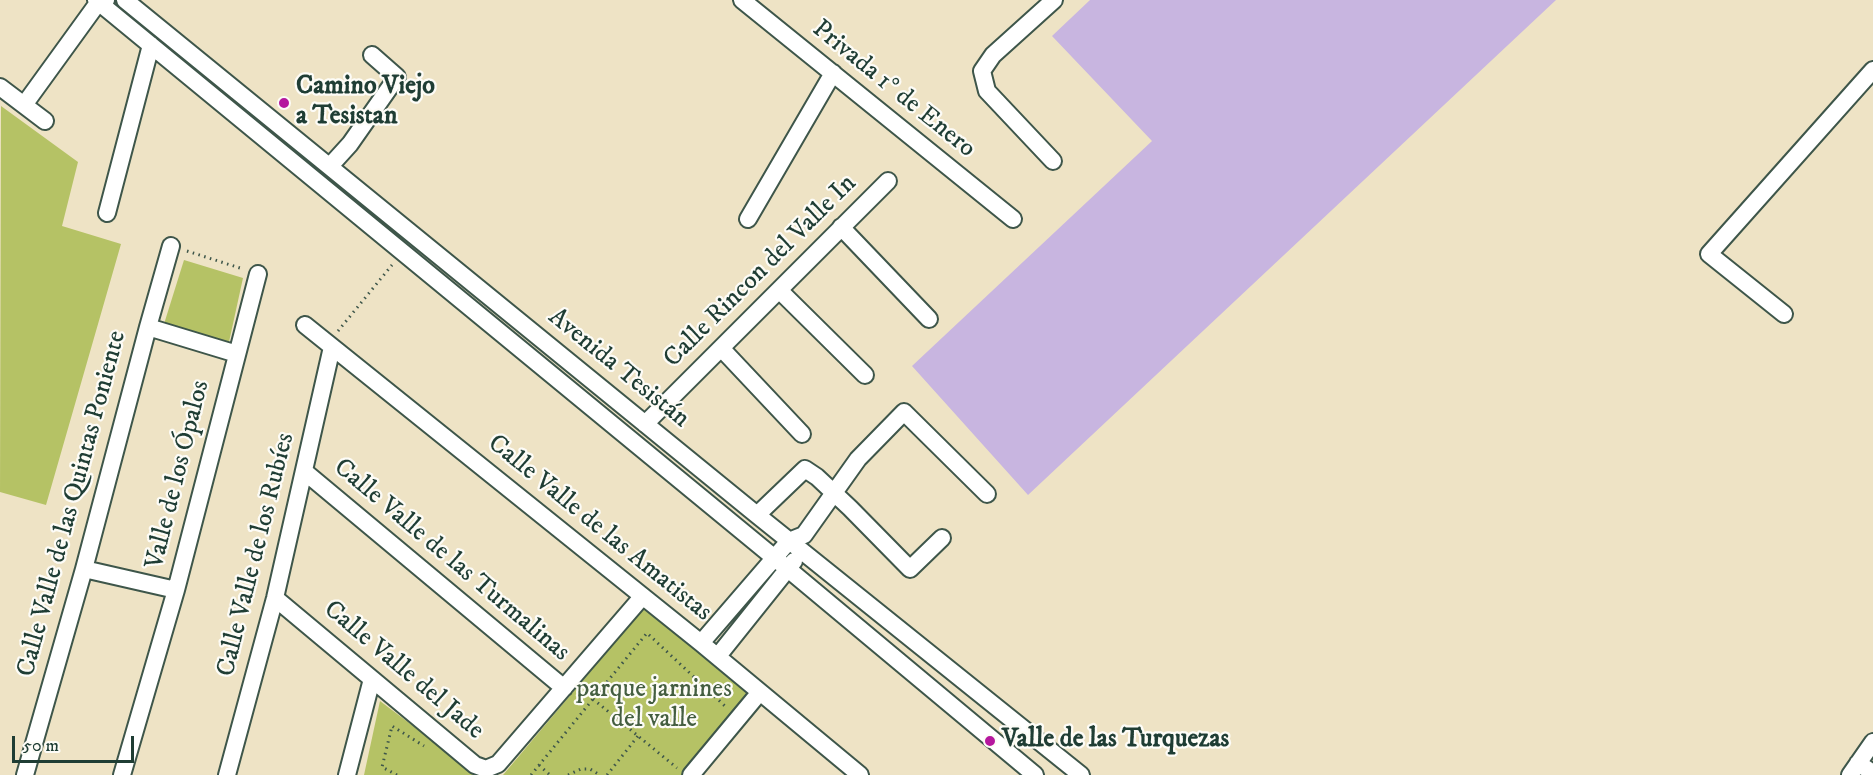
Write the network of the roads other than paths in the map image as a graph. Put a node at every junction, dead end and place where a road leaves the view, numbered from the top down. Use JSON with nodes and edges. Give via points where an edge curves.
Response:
{"nodes":[{"id":1,"x":125,"y":0,"type":"edge"},
{"id":2,"x":742,"y":0,"type":"edge"},
{"id":3,"x":1054,"y":0,"type":"edge"},
{"id":4,"x":101,"y":1,"type":"edge"},
{"id":5,"x":151,"y":45,"type":"junction"},
{"id":6,"x":372,"y":55,"type":"dead end"},
{"id":7,"x":1873,"y":70,"type":"edge"},
{"id":8,"x":833,"y":73,"type":"junction"},
{"id":9,"x":0,"y":87,"type":"edge"},
{"id":10,"x":24,"y":105,"type":"junction"},
{"id":11,"x":45,"y":121,"type":"dead end"},
{"id":12,"x":1053,"y":161,"type":"dead end"},
{"id":13,"x":330,"y":166,"type":"junction"},
{"id":14,"x":888,"y":181,"type":"dead end"},
{"id":15,"x":107,"y":213,"type":"dead end"},
{"id":16,"x":748,"y":219,"type":"dead end"},
{"id":17,"x":1012,"y":219,"type":"dead end"},
{"id":18,"x":841,"y":227,"type":"junction"},
{"id":19,"x":171,"y":246,"type":"road end"},
{"id":20,"x":258,"y":274,"type":"road end"},
{"id":21,"x":779,"y":290,"type":"junction"},
{"id":22,"x":1785,"y":314,"type":"dead end"},
{"id":23,"x":929,"y":319,"type":"dead end"},
{"id":24,"x":305,"y":325,"type":"dead end"},
{"id":25,"x":148,"y":327,"type":"junction"},
{"id":26,"x":333,"y":347,"type":"junction"},
{"id":27,"x":721,"y":348,"type":"junction"},
{"id":28,"x":237,"y":354,"type":"junction"},
{"id":29,"x":866,"y":375,"type":"dead end"},
{"id":30,"x":645,"y":424,"type":"junction"},
{"id":31,"x":802,"y":434,"type":"dead end"},
{"id":32,"x":305,"y":472,"type":"junction"},
{"id":33,"x":835,"y":494,"type":"junction"},
{"id":34,"x":987,"y":494,"type":"dead end"},
{"id":35,"x":757,"y":515,"type":"junction"},
{"id":36,"x":942,"y":538,"type":"dead end"},
{"id":37,"x":798,"y":542,"type":"junction"},
{"id":38,"x":774,"y":558,"type":"junction"},
{"id":39,"x":84,"y":568,"type":"junction"},
{"id":40,"x":788,"y":569,"type":"junction"},
{"id":41,"x":176,"y":590,"type":"junction"},
{"id":42,"x":642,"y":597,"type":"junction"},
{"id":43,"x":275,"y":598,"type":"junction"},
{"id":44,"x":701,"y":643,"type":"junction"},
{"id":45,"x":718,"y":656,"type":"junction"},
{"id":46,"x":372,"y":680,"type":"junction"},
{"id":47,"x":564,"y":688,"type":"junction"},
{"id":48,"x":760,"y":692,"type":"junction"},
{"id":49,"x":1873,"y":742,"type":"edge"},
{"id":50,"x":1854,"y":769,"type":"edge"},
{"id":51,"x":1873,"y":773,"type":"edge"},
{"id":52,"x":687,"y":774,"type":"edge"},
{"id":53,"x":25,"y":775,"type":"edge"},
{"id":54,"x":122,"y":775,"type":"edge"},
{"id":55,"x":227,"y":775,"type":"edge"},
{"id":56,"x":347,"y":775,"type":"edge"},
{"id":57,"x":860,"y":775,"type":"edge"},
{"id":58,"x":1035,"y":775,"type":"edge"},
{"id":59,"x":1081,"y":775,"type":"edge"}],
"edges":[{"from":1,"to":13,"type":"street","name":"Avenida Tesistán"},
{"from":2,"to":8,"type":"street","name":"Privada 1° de Enero"},
{"from":3,"to":12,"type":"street","via":[[993,55],[982,71],[987,90]]},
{"from":4,"to":5,"type":"street","name":"Avenida Tesistán"},
{"from":4,"to":10,"type":"street"},
{"from":5,"to":15,"type":"street"},
{"from":5,"to":38,"type":"street","name":"Avenida Tesistán"},
{"from":6,"to":13,"type":"street","via":[[397,76]]},
{"from":7,"to":22,"type":"street","via":[[1708,254]]},
{"from":8,"to":16,"type":"street"},
{"from":8,"to":17,"type":"street","name":"Privada 1° de Enero"},
{"from":9,"to":10,"type":"street"},
{"from":10,"to":11,"type":"street"},
{"from":13,"to":30,"type":"street","name":"Avenida Tesistán"},
{"from":14,"to":18,"type":"street","name":"Calle Rincon del Valle In"},
{"from":18,"to":21,"type":"street","name":"Calle Rincon del Valle In"},
{"from":18,"to":23,"type":"street"},
{"from":19,"to":25,"type":"street","name":"Calle Valle de las Quintas Poniente"},
{"from":20,"to":28,"type":"street","name":"Valle de los Ópalos"},
{"from":21,"to":27,"type":"street","name":"Calle Rincon del Valle In"},
{"from":21,"to":29,"type":"street"},
{"from":24,"to":26,"type":"street","name":"Calle Valle de las Amatistas"},
{"from":25,"to":28,"type":"street"},
{"from":25,"to":39,"type":"street","name":"Calle Valle de las Quintas Poniente"},
{"from":26,"to":32,"type":"street","name":"Calle Valle de los Rubíes"},
{"from":26,"to":42,"type":"street","name":"Calle Valle de las Amatistas"},
{"from":27,"to":30,"type":"street","name":"Calle Rincon del Valle In"},
{"from":27,"to":31,"type":"street"},
{"from":28,"to":41,"type":"street","name":"Valle de los Ópalos"},
{"from":30,"to":35,"type":"street","name":"Avenida Tesistán"},
{"from":32,"to":43,"type":"street","name":"Calle Valle de los Rubíes"},
{"from":32,"to":47,"type":"street","name":"Calle Valle de las Turmalinas"},
{"from":33,"to":34,"type":"street","via":[[858,459],[904,412]]},
{"from":33,"to":35,"type":"street","via":[[805,469]]},
{"from":33,"to":36,"type":"street","via":[[910,569]]},
{"from":33,"to":37,"type":"street"},
{"from":35,"to":37,"type":"street","name":"Avenida Tesistán"},
{"from":37,"to":38,"type":"street"},
{"from":37,"to":40,"type":"street"},
{"from":37,"to":59,"type":"street","name":"Avenida Tesistán"},
{"from":38,"to":40,"type":"street","name":"Avenida Tesistán"},
{"from":38,"to":44,"type":"street"},
{"from":39,"to":41,"type":"street"},
{"from":39,"to":53,"type":"street","name":"Calle Valle de las Quintas Poniente"},
{"from":40,"to":45,"type":"street"},
{"from":40,"to":58,"type":"street","name":"Avenida Tesistán"},
{"from":41,"to":54,"type":"street","name":"Valle de los Ópalos"},
{"from":42,"to":44,"type":"street","name":"Calle Valle de las Amatistas"},
{"from":42,"to":47,"type":"street","name":"Calle Valle del Jade"},
{"from":43,"to":46,"type":"street","name":"Calle Valle del Jade"},
{"from":43,"to":55,"type":"street","name":"Calle Valle de los Rubíes"},
{"from":44,"to":45,"type":"street","name":"Calle Valle de las Amatistas"},
{"from":45,"to":48,"type":"street","name":"Calle Valle de las Amatistas"},
{"from":46,"to":47,"type":"street","name":"Calle Valle del Jade","via":[[475,765],[486,769],[498,764]]},
{"from":46,"to":56,"type":"street"},
{"from":48,"to":52,"type":"street"},
{"from":48,"to":57,"type":"street","name":"Calle Valle de las Amatistas"},
{"from":49,"to":50,"type":"street"},
{"from":50,"to":51,"type":"street"}]}
